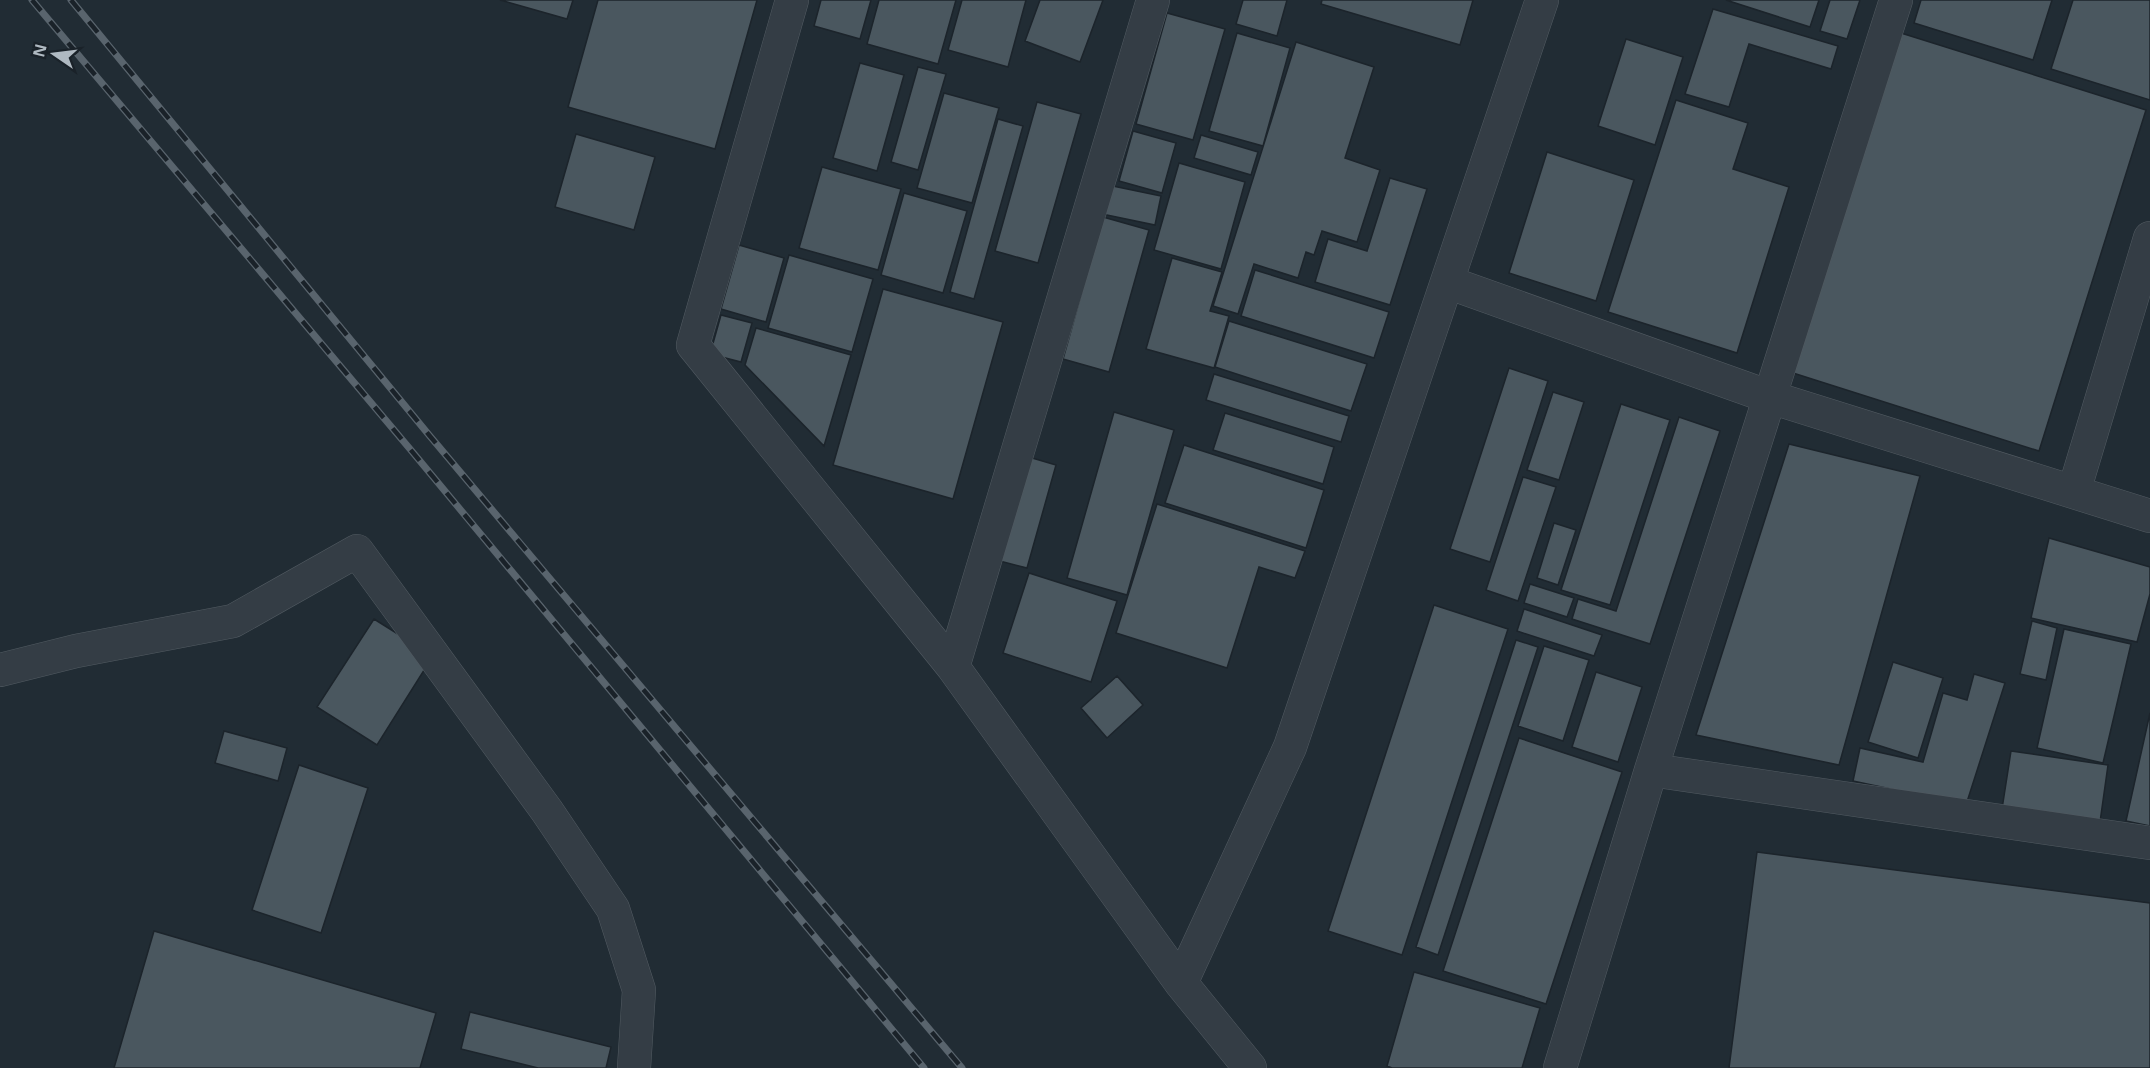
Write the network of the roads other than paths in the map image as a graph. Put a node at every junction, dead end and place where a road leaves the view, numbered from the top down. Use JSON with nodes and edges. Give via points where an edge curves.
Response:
{"nodes":[{"id":1,"x":792,"y":0,"type":"edge"},
{"id":2,"x":1153,"y":0,"type":"edge"},
{"id":3,"x":1542,"y":0,"type":"edge"},
{"id":4,"x":1896,"y":0,"type":"edge"},
{"id":5,"x":2150,"y":238,"type":"edge"},
{"id":6,"x":1447,"y":282,"type":"junction"},
{"id":7,"x":1770,"y":398,"type":"junction"},
{"id":8,"x":2074,"y":491,"type":"junction"},
{"id":9,"x":2150,"y":516,"type":"edge"},
{"id":10,"x":953,"y":667,"type":"junction"},
{"id":11,"x":0,"y":670,"type":"edge"},
{"id":12,"x":1651,"y":770,"type":"junction"},
{"id":13,"x":2150,"y":843,"type":"edge"},
{"id":14,"x":1181,"y":983,"type":"junction"},
{"id":15,"x":634,"y":1068,"type":"edge"},
{"id":16,"x":1250,"y":1068,"type":"edge"},
{"id":17,"x":1560,"y":1068,"type":"edge"}],
"edges":[{"from":1,"to":10,"type":"street","via":[[693,345]]},
{"from":2,"to":10,"type":"street"},
{"from":3,"to":6,"type":"street"},
{"from":4,"to":7,"type":"street"},
{"from":5,"to":8,"type":"street"},
{"from":6,"to":7,"type":"street"},
{"from":6,"to":14,"type":"street","via":[[1290,747]]},
{"from":7,"to":8,"type":"street"},
{"from":7,"to":12,"type":"street"},
{"from":8,"to":9,"type":"street"},
{"from":10,"to":14,"type":"street"},
{"from":11,"to":15,"type":"street","via":[[233,621],[357,551],[547,811],[613,909],[639,990]]},
{"from":12,"to":13,"type":"street"},
{"from":12,"to":17,"type":"street"},
{"from":14,"to":16,"type":"street"}]}
